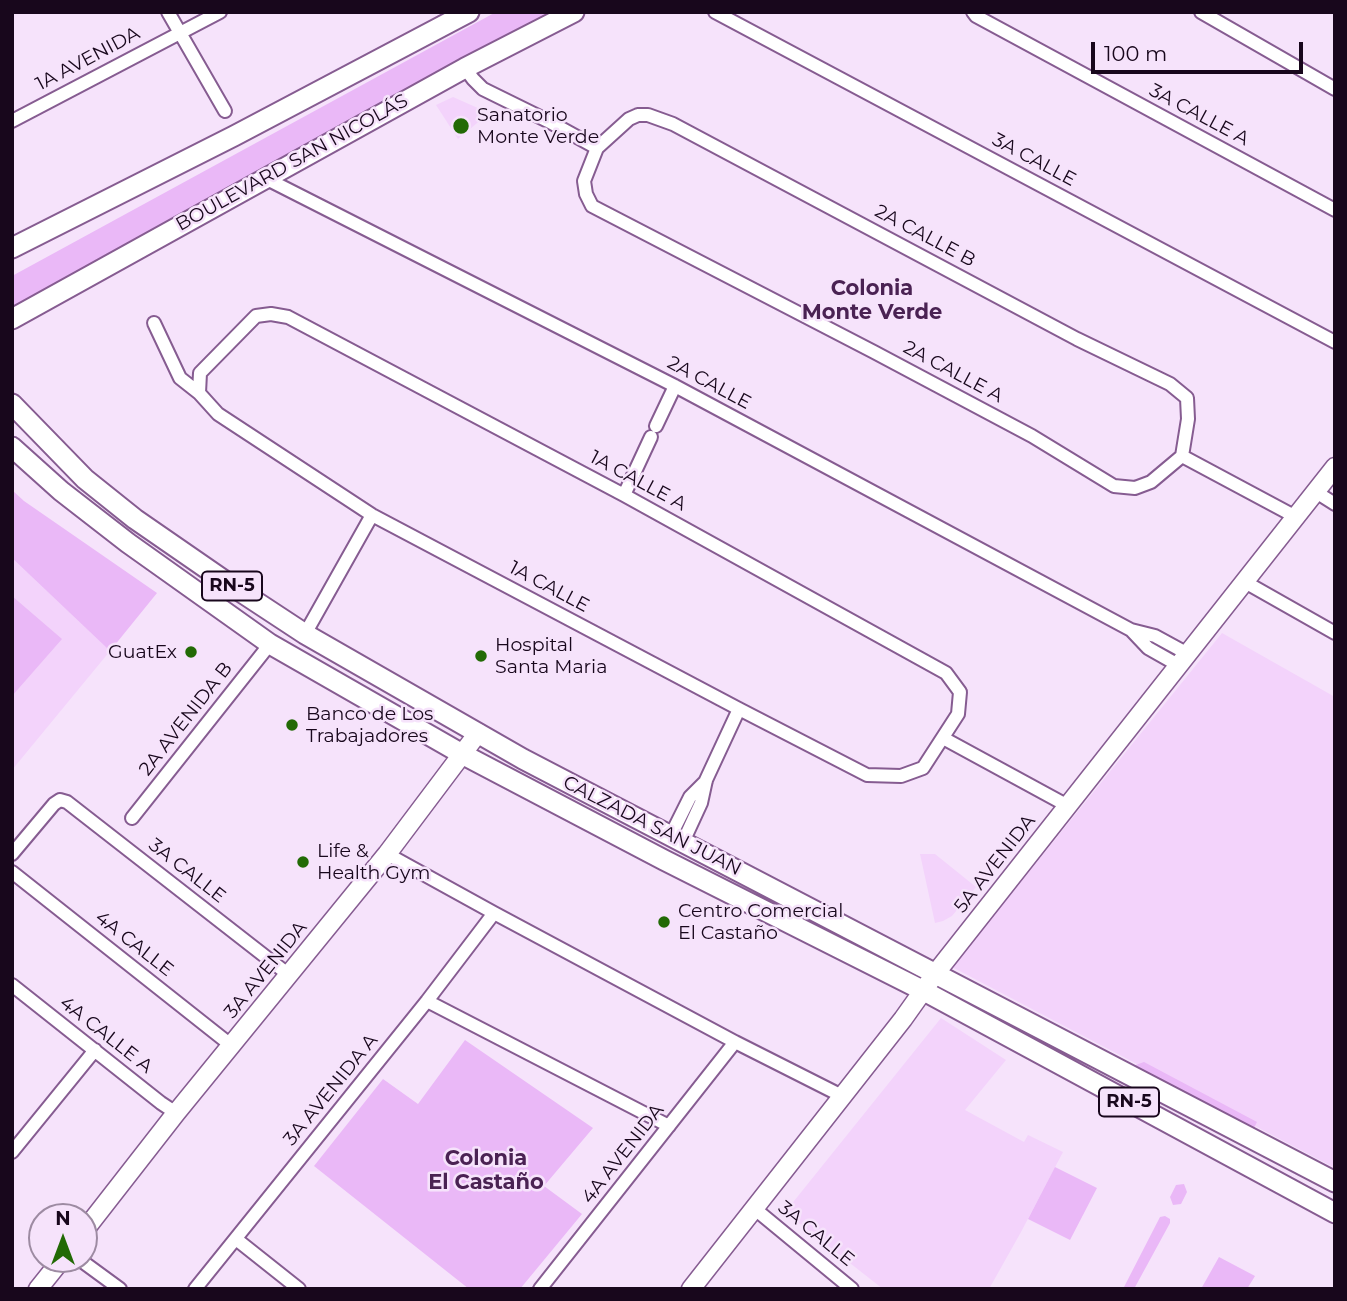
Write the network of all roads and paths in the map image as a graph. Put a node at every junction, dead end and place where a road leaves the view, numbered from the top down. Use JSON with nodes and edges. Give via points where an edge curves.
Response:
{"nodes":[{"id":1,"x":168,"y":12,"type":"edge"},
{"id":2,"x":220,"y":12,"type":"edge"},
{"id":3,"x":469,"y":12,"type":"edge"},
{"id":4,"x":574,"y":12,"type":"edge"},
{"id":5,"x":715,"y":12,"type":"edge"},
{"id":6,"x":973,"y":12,"type":"edge"},
{"id":7,"x":1201,"y":12,"type":"edge"},
{"id":8,"x":179,"y":33,"type":"junction"},
{"id":9,"x":465,"y":68,"type":"junction"},
{"id":10,"x":1335,"y":89,"type":"edge"},
{"id":11,"x":225,"y":111,"type":"dead end"},
{"id":12,"x":12,"y":121,"type":"edge"},
{"id":13,"x":597,"y":148,"type":"junction"},
{"id":14,"x":265,"y":178,"type":"junction"},
{"id":15,"x":1335,"y":210,"type":"edge"},
{"id":16,"x":14,"y":245,"type":"edge"},
{"id":17,"x":13,"y":318,"type":"edge"},
{"id":18,"x":154,"y":323,"type":"dead end"},
{"id":19,"x":1335,"y":342,"type":"edge"},
{"id":20,"x":675,"y":386,"type":"junction"},
{"id":21,"x":199,"y":393,"type":"junction"},
{"id":22,"x":12,"y":404,"type":"edge"},
{"id":23,"x":12,"y":447,"type":"edge"},
{"id":24,"x":1182,"y":456,"type":"junction"},
{"id":25,"x":1335,"y":467,"type":"edge"},
{"id":26,"x":1315,"y":492,"type":"junction"},
{"id":27,"x":624,"y":495,"type":"junction"},
{"id":28,"x":1335,"y":504,"type":"edge"},
{"id":29,"x":372,"y":515,"type":"junction"},
{"id":30,"x":1296,"y":517,"type":"junction"},
{"id":31,"x":1245,"y":582,"type":"junction"},
{"id":32,"x":1335,"y":633,"type":"edge"},
{"id":33,"x":305,"y":634,"type":"junction"},
{"id":34,"x":270,"y":644,"type":"junction"},
{"id":35,"x":1183,"y":660,"type":"junction"},
{"id":36,"x":740,"y":709,"type":"junction"},
{"id":37,"x":478,"y":733,"type":"junction"},
{"id":38,"x":943,"y":738,"type":"junction"},
{"id":39,"x":463,"y":754,"type":"junction"},
{"id":40,"x":1068,"y":806,"type":"junction"},
{"id":41,"x":132,"y":818,"type":"dead end"},
{"id":42,"x":677,"y":839,"type":"junction"},
{"id":43,"x":387,"y":853,"type":"junction"},
{"id":44,"x":12,"y":854,"type":"edge"},
{"id":45,"x":12,"y":872,"type":"edge"},
{"id":46,"x":494,"y":913,"type":"junction"},
{"id":47,"x":935,"y":974,"type":"junction"},
{"id":48,"x":289,"y":975,"type":"junction"},
{"id":49,"x":12,"y":985,"type":"edge"},
{"id":50,"x":924,"y":991,"type":"junction"},
{"id":51,"x":427,"y":1001,"type":"junction"},
{"id":52,"x":735,"y":1042,"type":"junction"},
{"id":53,"x":232,"y":1045,"type":"junction"},
{"id":54,"x":95,"y":1050,"type":"junction"},
{"id":55,"x":842,"y":1096,"type":"junction"},
{"id":56,"x":176,"y":1113,"type":"junction"},
{"id":57,"x":669,"y":1126,"type":"junction"},
{"id":58,"x":12,"y":1152,"type":"edge"},
{"id":59,"x":1335,"y":1182,"type":"edge"},
{"id":60,"x":755,"y":1209,"type":"junction"},
{"id":61,"x":98,"y":1213,"type":"edge"},
{"id":62,"x":1335,"y":1213,"type":"edge"},
{"id":63,"x":236,"y":1239,"type":"junction"},
{"id":64,"x":51,"y":1273,"type":"edge"},
{"id":65,"x":98,"y":1273,"type":"edge"},
{"id":66,"x":38,"y":1289,"type":"edge"},
{"id":67,"x":120,"y":1289,"type":"edge"},
{"id":68,"x":194,"y":1289,"type":"edge"},
{"id":69,"x":299,"y":1289,"type":"edge"},
{"id":70,"x":540,"y":1289,"type":"edge"},
{"id":71,"x":691,"y":1289,"type":"edge"},
{"id":72,"x":852,"y":1289,"type":"edge"}],
"edges":[{"from":1,"to":8,"type":"street"},
{"from":2,"to":8,"type":"street","name":"1A AVENIDA"},
{"from":3,"to":16,"type":"main road"},
{"from":4,"to":9,"type":"main road","name":"BOULEVARD SAN NICOLÁS"},
{"from":5,"to":19,"type":"street","name":"3A CALLE"},
{"from":6,"to":15,"type":"street","name":"3A CALLE A"},
{"from":7,"to":10,"type":"street"},
{"from":8,"to":11,"type":"street"},
{"from":8,"to":12,"type":"street","name":"1A AVENIDA"},
{"from":9,"to":13,"type":"street","via":[[483,89]]},
{"from":9,"to":14,"type":"main road","name":"BOULEVARD SAN NICOLÁS"},
{"from":13,"to":24,"type":"street","name":"2A CALLE B","via":[[638,115],[673,124],[1170,384],[1186,398]]},
{"from":13,"to":24,"type":"street","name":"2A CALLE A","via":[[584,181],[592,206],[1032,436],[1114,486],[1135,488],[1151,482]]},
{"from":14,"to":17,"type":"main road","name":"BOULEVARD SAN NICOLÁS"},
{"from":14,"to":20,"type":"street","name":"2A CALLE"},
{"from":18,"to":21,"type":"street","name":"1A CALLE","via":[[180,378]]},
{"from":20,"to":27,"type":"street"},
{"from":20,"to":35,"type":"street","name":"2A CALLE","via":[[1131,630],[1155,636]]},
{"from":21,"to":27,"type":"street","name":"1A CALLE A","via":[[200,373],[256,316],[288,317]]},
{"from":21,"to":29,"type":"street","name":"1A CALLE","via":[[218,414]]},
{"from":22,"to":33,"type":"main road","name":"CALZADA SAN JUAN","number":"RN-5","via":[[85,479],[135,519]]},
{"from":23,"to":34,"type":"main road","name":"CALZADA SAN JUAN","number":"RN-5","via":[[128,543]]},
{"from":24,"to":30,"type":"street"},
{"from":25,"to":26,"type":"main road","name":"5A AVENIDA"},
{"from":26,"to":28,"type":"street"},
{"from":26,"to":30,"type":"main road","name":"5A AVENIDA"},
{"from":27,"to":38,"type":"street","name":"1A CALLE A","via":[[946,673],[960,692],[958,714]]},
{"from":29,"to":33,"type":"street"},
{"from":29,"to":36,"type":"street","name":"1A CALLE"},
{"from":30,"to":31,"type":"main road","name":"5A AVENIDA"},
{"from":31,"to":32,"type":"street"},
{"from":31,"to":35,"type":"main road","name":"5A AVENIDA"},
{"from":33,"to":37,"type":"main road","name":"CALZADA SAN JUAN","number":"RN-5"},
{"from":34,"to":39,"type":"main road","name":"CALZADA SAN JUAN","number":"RN-5"},
{"from":34,"to":41,"type":"street","name":"2A AVENIDA B"},
{"from":35,"to":40,"type":"main road","name":"5A AVENIDA"},
{"from":36,"to":38,"type":"street","name":"1A CALLE","via":[[867,775],[901,776],[923,768]]},
{"from":36,"to":42,"type":"street","via":[[706,780],[702,803]]},
{"from":37,"to":39,"type":"main road","name":"3A AVENIDA"},
{"from":37,"to":42,"type":"main road","name":"CALZADA SAN JUAN","number":"RN-5"},
{"from":38,"to":40,"type":"street"},
{"from":39,"to":43,"type":"main road","name":"3A AVENIDA"},
{"from":39,"to":50,"type":"main road","name":"CALZADA SAN JUAN","number":"RN-5"},
{"from":40,"to":47,"type":"main road","name":"5A AVENIDA"},
{"from":42,"to":47,"type":"main road","name":"CALZADA SAN JUAN","number":"RN-5"},
{"from":43,"to":46,"type":"street"},
{"from":43,"to":48,"type":"main road","name":"3A AVENIDA"},
{"from":44,"to":48,"type":"street","name":"3A CALLE","via":[[54,804],[68,802]]},
{"from":45,"to":53,"type":"street","name":"4A CALLE"},
{"from":46,"to":51,"type":"street","name":"3A AVENIDA A"},
{"from":46,"to":52,"type":"street"},
{"from":47,"to":50,"type":"main road","name":"5A AVENIDA"},
{"from":47,"to":59,"type":"main road","name":"CALZADA SAN JUAN","number":"RN-5"},
{"from":48,"to":53,"type":"main road","name":"3A AVENIDA"},
{"from":49,"to":54,"type":"street","name":"4A CALLE A"},
{"from":50,"to":55,"type":"main road","name":"5A AVENIDA"},
{"from":50,"to":62,"type":"main road","name":"CALZADA SAN JUAN","number":"RN-5"},
{"from":51,"to":57,"type":"street"},
{"from":51,"to":63,"type":"street","name":"3A AVENIDA A"},
{"from":52,"to":55,"type":"street"},
{"from":52,"to":57,"type":"street","name":"4A AVENIDA"},
{"from":53,"to":56,"type":"main road","name":"3A AVENIDA"},
{"from":54,"to":56,"type":"street","name":"4A CALLE A"},
{"from":54,"to":58,"type":"street"},
{"from":55,"to":60,"type":"main road","name":"5A AVENIDA"},
{"from":56,"to":61,"type":"main road","name":"3A AVENIDA"},
{"from":57,"to":70,"type":"street","name":"4A AVENIDA"},
{"from":60,"to":71,"type":"main road","name":"5A AVENIDA"},
{"from":60,"to":72,"type":"street","name":"3A CALLE"},
{"from":63,"to":68,"type":"street","name":"3A AVENIDA A"},
{"from":63,"to":69,"type":"street"},
{"from":64,"to":66,"type":"main road"},
{"from":65,"to":67,"type":"street"}]}
